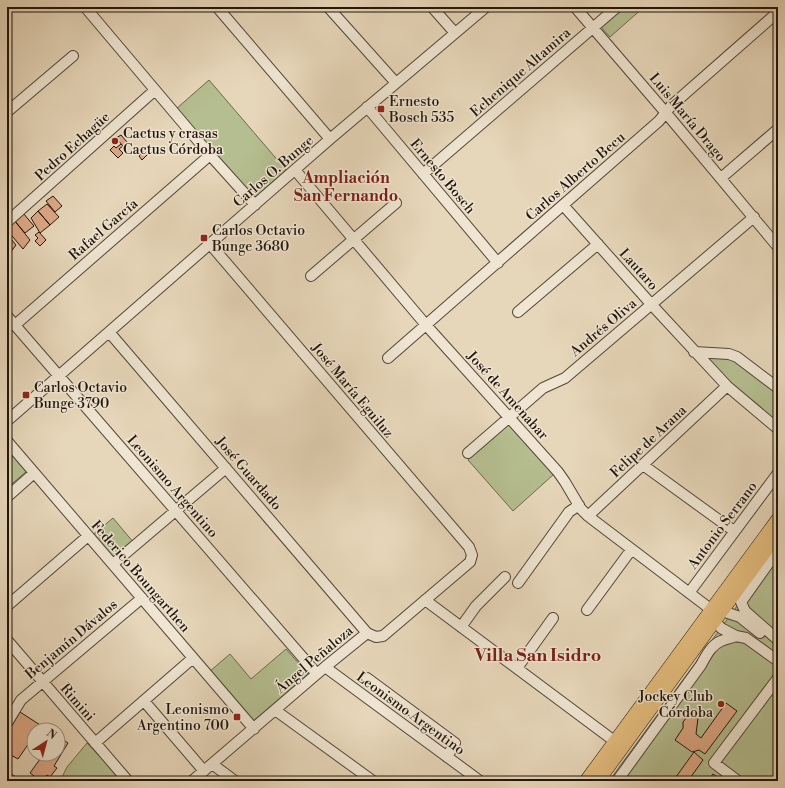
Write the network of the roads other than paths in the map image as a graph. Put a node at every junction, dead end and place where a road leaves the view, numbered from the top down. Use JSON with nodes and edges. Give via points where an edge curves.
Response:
{"nodes":[{"id":1,"x":86,"y":7,"type":"edge"},
{"id":2,"x":217,"y":7,"type":"edge"},
{"id":3,"x":328,"y":7,"type":"edge"},
{"id":4,"x":432,"y":7,"type":"edge"},
{"id":5,"x":486,"y":7,"type":"edge"},
{"id":6,"x":575,"y":7,"type":"edge"},
{"id":7,"x":617,"y":7,"type":"edge"},
{"id":8,"x":778,"y":12,"type":"edge"},
{"id":9,"x":593,"y":28,"type":"junction"},
{"id":10,"x":455,"y":33,"type":"junction"},
{"id":11,"x":73,"y":56,"type":"dead end"},
{"id":12,"x":396,"y":83,"type":"junction"},
{"id":13,"x":155,"y":90,"type":"junction"},
{"id":14,"x":8,"y":108,"type":"edge"},
{"id":15,"x":368,"y":108,"type":"junction"},
{"id":16,"x":666,"y":112,"type":"junction"},
{"id":17,"x":778,"y":129,"type":"edge"},
{"id":18,"x":330,"y":139,"type":"junction"},
{"id":19,"x":210,"y":155,"type":"junction"},
{"id":20,"x":295,"y":170,"type":"junction"},
{"id":21,"x":423,"y":174,"type":"junction"},
{"id":22,"x":721,"y":178,"type":"junction"},
{"id":23,"x":396,"y":203,"type":"dead end"},
{"id":24,"x":255,"y":205,"type":"junction"},
{"id":25,"x":563,"y":205,"type":"junction"},
{"id":26,"x":754,"y":217,"type":"junction"},
{"id":27,"x":7,"y":222,"type":"edge"},
{"id":28,"x":774,"y":235,"type":"edge"},
{"id":29,"x":353,"y":240,"type":"junction"},
{"id":30,"x":210,"y":244,"type":"junction"},
{"id":31,"x":598,"y":244,"type":"junction"},
{"id":32,"x":778,"y":247,"type":"edge"},
{"id":33,"x":498,"y":263,"type":"junction"},
{"id":34,"x":311,"y":276,"type":"dead end"},
{"id":35,"x":651,"y":304,"type":"junction"},
{"id":36,"x":518,"y":312,"type":"dead end"},
{"id":37,"x":7,"y":316,"type":"edge"},
{"id":38,"x":15,"y":325,"type":"junction"},
{"id":39,"x":426,"y":325,"type":"junction"},
{"id":40,"x":109,"y":332,"type":"junction"},
{"id":41,"x":694,"y":352,"type":"junction"},
{"id":42,"x":388,"y":358,"type":"dead end"},
{"id":43,"x":59,"y":376,"type":"junction"},
{"id":44,"x":727,"y":386,"type":"junction"},
{"id":45,"x":778,"y":388,"type":"edge"},
{"id":46,"x":509,"y":416,"type":"junction"},
{"id":47,"x":7,"y":421,"type":"edge"},
{"id":48,"x":778,"y":429,"type":"edge"},
{"id":49,"x":7,"y":441,"type":"edge"},
{"id":50,"x":468,"y":453,"type":"dead end"},
{"id":51,"x":643,"y":465,"type":"junction"},
{"id":52,"x":226,"y":468,"type":"junction"},
{"id":53,"x":34,"y":473,"type":"junction"},
{"id":54,"x":778,"y":473,"type":"edge"},
{"id":55,"x":7,"y":497,"type":"edge"},
{"id":56,"x":579,"y":505,"type":"junction"},
{"id":57,"x":176,"y":511,"type":"junction"},
{"id":58,"x":588,"y":516,"type":"junction"},
{"id":59,"x":778,"y":519,"type":"edge"},
{"id":60,"x":734,"y":531,"type":"junction"},
{"id":61,"x":778,"y":534,"type":"edge"},
{"id":62,"x":88,"y":536,"type":"junction"},
{"id":63,"x":630,"y":550,"type":"junction"},
{"id":64,"x":778,"y":550,"type":"edge"},
{"id":65,"x":472,"y":555,"type":"joint"},
{"id":66,"x":113,"y":564,"type":"junction"},
{"id":67,"x":505,"y":577,"type":"dead end"},
{"id":68,"x":518,"y":583,"type":"dead end"},
{"id":69,"x":689,"y":593,"type":"junction"},
{"id":70,"x":142,"y":598,"type":"junction"},
{"id":71,"x":425,"y":600,"type":"junction"},
{"id":72,"x":7,"y":606,"type":"edge"},
{"id":73,"x":587,"y":610,"type":"dead end"},
{"id":74,"x":717,"y":614,"type":"junction"},
{"id":75,"x":740,"y":617,"type":"junction"},
{"id":76,"x":552,"y":618,"type":"dead end"},
{"id":77,"x":461,"y":627,"type":"junction"},
{"id":78,"x":753,"y":628,"type":"junction"},
{"id":79,"x":367,"y":633,"type":"junction"},
{"id":80,"x":741,"y":637,"type":"junction"},
{"id":81,"x":7,"y":640,"type":"edge"},
{"id":82,"x":778,"y":640,"type":"edge"},
{"id":83,"x":778,"y":646,"type":"edge"},
{"id":84,"x":193,"y":658,"type":"junction"},
{"id":85,"x":778,"y":661,"type":"edge"},
{"id":86,"x":325,"y":667,"type":"junction"},
{"id":87,"x":516,"y":668,"type":"junction"},
{"id":88,"x":317,"y":674,"type":"junction"},
{"id":89,"x":367,"y":678,"type":"dead end"},
{"id":90,"x":778,"y":678,"type":"edge"},
{"id":91,"x":42,"y":681,"type":"junction"},
{"id":92,"x":144,"y":701,"type":"junction"},
{"id":93,"x":275,"y":710,"type":"junction"},
{"id":94,"x":7,"y":723,"type":"edge"},
{"id":95,"x":254,"y":729,"type":"junction"},
{"id":96,"x":95,"y":743,"type":"junction"},
{"id":97,"x":619,"y":745,"type":"junction"},
{"id":98,"x":448,"y":757,"type":"junction"},
{"id":99,"x":212,"y":764,"type":"junction"},
{"id":100,"x":204,"y":771,"type":"junction"},
{"id":101,"x":7,"y":778,"type":"edge"},
{"id":102,"x":12,"y":781,"type":"edge"},
{"id":103,"x":128,"y":781,"type":"edge"},
{"id":104,"x":192,"y":781,"type":"edge"},
{"id":105,"x":235,"y":781,"type":"edge"},
{"id":106,"x":373,"y":781,"type":"edge"},
{"id":107,"x":480,"y":781,"type":"edge"},
{"id":108,"x":586,"y":781,"type":"edge"},
{"id":109,"x":598,"y":781,"type":"edge"},
{"id":110,"x":617,"y":781,"type":"edge"},
{"id":111,"x":738,"y":781,"type":"edge"}],
"edges":[{"from":1,"to":13,"type":"street"},
{"from":2,"to":18,"type":"street"},
{"from":3,"to":12,"type":"street"},
{"from":4,"to":10,"type":"street"},
{"from":5,"to":10,"type":"street","name":"Carlos O. Bunge"},
{"from":6,"to":9,"type":"street","name":"Luis María Drago"},
{"from":7,"to":9,"type":"street","name":"Echenique Altamira"},
{"from":8,"to":16,"type":"street","name":"Carlos Alberto Becu"},
{"from":9,"to":16,"type":"street","name":"Luis María Drago"},
{"from":9,"to":21,"type":"street","name":"Echenique Altamira"},
{"from":10,"to":12,"type":"street","name":"Carlos O. Bunge"},
{"from":11,"to":14,"type":"street"},
{"from":12,"to":15,"type":"street","name":"Carlos O. Bunge"},
{"from":13,"to":19,"type":"street"},
{"from":13,"to":27,"type":"street","name":"Pedro Echagüe"},
{"from":15,"to":18,"type":"street","name":"Carlos O. Bunge"},
{"from":15,"to":21,"type":"street","name":"Ernesto Bosch"},
{"from":16,"to":22,"type":"street","name":"Luis María Drago"},
{"from":16,"to":25,"type":"street","name":"Carlos Alberto Becu"},
{"from":17,"to":22,"type":"street"},
{"from":18,"to":20,"type":"street","name":"Carlos O. Bunge"},
{"from":19,"to":24,"type":"street"},
{"from":19,"to":38,"type":"street","name":"Rafael García"},
{"from":20,"to":24,"type":"street","name":"Carlos O. Bunge"},
{"from":20,"to":29,"type":"street","name":"José de Amenabar"},
{"from":21,"to":33,"type":"street","name":"Ernesto Bosch"},
{"from":22,"to":26,"type":"street","name":"Luis María Drago"},
{"from":23,"to":29,"type":"street"},
{"from":24,"to":30,"type":"street","name":"Carlos O. Bunge"},
{"from":25,"to":31,"type":"street","name":"Lautaro"},
{"from":25,"to":33,"type":"street","name":"Carlos Alberto Becu"},
{"from":26,"to":28,"type":"street","name":"Luis María Drago"},
{"from":26,"to":35,"type":"street","name":"Andrés Oliva"},
{"from":28,"to":32,"type":"street","name":"Luis María Drago"},
{"from":29,"to":34,"type":"street"},
{"from":29,"to":39,"type":"street","name":"José de Amenabar"},
{"from":30,"to":40,"type":"street","name":"Carlos O. Bunge"},
{"from":30,"to":65,"type":"street","name":"José María Eguiluz","via":[[469,547]]},
{"from":31,"to":35,"type":"street","name":"Lautaro"},
{"from":31,"to":36,"type":"street"},
{"from":33,"to":39,"type":"street","name":"Carlos Alberto Becu"},
{"from":35,"to":41,"type":"street","name":"Lautaro"},
{"from":35,"to":46,"type":"street","name":"Andrés Oliva","via":[[565,378],[543,388]]},
{"from":37,"to":38,"type":"street","name":"Leonismo Argentino"},
{"from":38,"to":43,"type":"street","name":"Leonismo Argentino"},
{"from":39,"to":42,"type":"street","name":"Carlos Alberto Becu"},
{"from":39,"to":46,"type":"street","name":"José de Amenabar"},
{"from":40,"to":43,"type":"street","name":"Carlos O. Bunge"},
{"from":40,"to":52,"type":"street","name":"José Guardado"},
{"from":41,"to":44,"type":"street","name":"Lautaro"},
{"from":41,"to":45,"type":"street","via":[[721,352],[733,355]]},
{"from":43,"to":47,"type":"street","name":"Carlos O. Bunge"},
{"from":43,"to":57,"type":"street","name":"Leonismo Argentino"},
{"from":44,"to":48,"type":"street","name":"Lautaro"},
{"from":44,"to":51,"type":"street","name":"Felipe de Arana"},
{"from":46,"to":50,"type":"street","name":"Andrés Oliva"},
{"from":46,"to":56,"type":"street","name":"José de Amenabar","via":[[565,482]]},
{"from":49,"to":53,"type":"street","name":"Federico Boungarthen"},
{"from":51,"to":58,"type":"street","name":"Felipe de Arana"},
{"from":51,"to":60,"type":"street"},
{"from":52,"to":57,"type":"street"},
{"from":52,"to":79,"type":"street","name":"José Guardado"},
{"from":53,"to":55,"type":"street"},
{"from":53,"to":62,"type":"street","name":"Federico Boungarthen"},
{"from":54,"to":60,"type":"street","name":"Antonio Serrano"},
{"from":56,"to":58,"type":"street","name":"José de Amenabar"},
{"from":56,"to":68,"type":"street","via":[[569,512]]},
{"from":57,"to":66,"type":"street"},
{"from":57,"to":88,"type":"street","name":"Leonismo Argentino"},
{"from":58,"to":63,"type":"street","name":"José de Amenabar"},
{"from":59,"to":74,"type":"main road"},
{"from":60,"to":69,"type":"street","name":"Antonio Serrano"},
{"from":61,"to":74,"type":"main road"},
{"from":62,"to":66,"type":"street","name":"Federico Boungarthen"},
{"from":62,"to":72,"type":"street"},
{"from":63,"to":69,"type":"street","name":"José de Amenabar"},
{"from":63,"to":73,"type":"street"},
{"from":64,"to":82,"type":"street","via":[[741,602],[745,611]]},
{"from":65,"to":71,"type":"street","name":"Ángel Peñaloza","via":[[470,562]]},
{"from":66,"to":70,"type":"street","name":"Federico Boungarthen"},
{"from":67,"to":77,"type":"street","via":[[476,606]]},
{"from":69,"to":74,"type":"street","name":"José de Amenabar"},
{"from":70,"to":84,"type":"street","name":"Federico Boungarthen"},
{"from":70,"to":91,"type":"street","name":"Benjamín Dávalos"},
{"from":71,"to":77,"type":"street"},
{"from":71,"to":79,"type":"street","name":"Ángel Peñaloza","via":[[383,636],[376,637]]},
{"from":74,"to":75,"type":"street"},
{"from":74,"to":80,"type":"street","name":"José de Amenabar","via":[[721,628]]},
{"from":74,"to":97,"type":"main road"},
{"from":75,"to":78,"type":"street"},
{"from":75,"to":80,"type":"street"},
{"from":76,"to":87,"type":"street"},
{"from":77,"to":87,"type":"street"},
{"from":78,"to":80,"type":"street"},
{"from":78,"to":83,"type":"street"},
{"from":79,"to":86,"type":"street","name":"Ángel Peñaloza"},
{"from":80,"to":85,"type":"street","name":"José de Amenabar"},
{"from":80,"to":110,"type":"street","via":[[720,641],[713,646]]},
{"from":81,"to":91,"type":"street","name":"Rimini"},
{"from":84,"to":92,"type":"street"},
{"from":84,"to":95,"type":"street","name":"Federico Boungarthen"},
{"from":86,"to":88,"type":"street","name":"Ángel Peñaloza"},
{"from":86,"to":98,"type":"street","name":"Leonismo Argentino"},
{"from":87,"to":97,"type":"street"},
{"from":88,"to":93,"type":"street","name":"Ángel Peñaloza"},
{"from":89,"to":98,"type":"street","via":[[455,743]]},
{"from":90,"to":111,"type":"street","via":[[714,763]]},
{"from":91,"to":94,"type":"street","name":"Benjamín Dávalos","via":[[21,700]]},
{"from":91,"to":96,"type":"street","name":"Rimini"},
{"from":92,"to":96,"type":"street"},
{"from":92,"to":100,"type":"street"},
{"from":93,"to":95,"type":"street","name":"Ángel Peñaloza"},
{"from":93,"to":106,"type":"street"},
{"from":95,"to":99,"type":"street","name":"Ángel Peñaloza"},
{"from":96,"to":103,"type":"street","name":"Rimini"},
{"from":97,"to":108,"type":"main road"},
{"from":97,"to":109,"type":"main road"},
{"from":98,"to":107,"type":"street","name":"Leonismo Argentino"},
{"from":99,"to":100,"type":"street","name":"Ángel Peñaloza"},
{"from":99,"to":105,"type":"street"},
{"from":100,"to":104,"type":"street","name":"Ángel Peñaloza"},
{"from":101,"to":102,"type":"street"}]}
